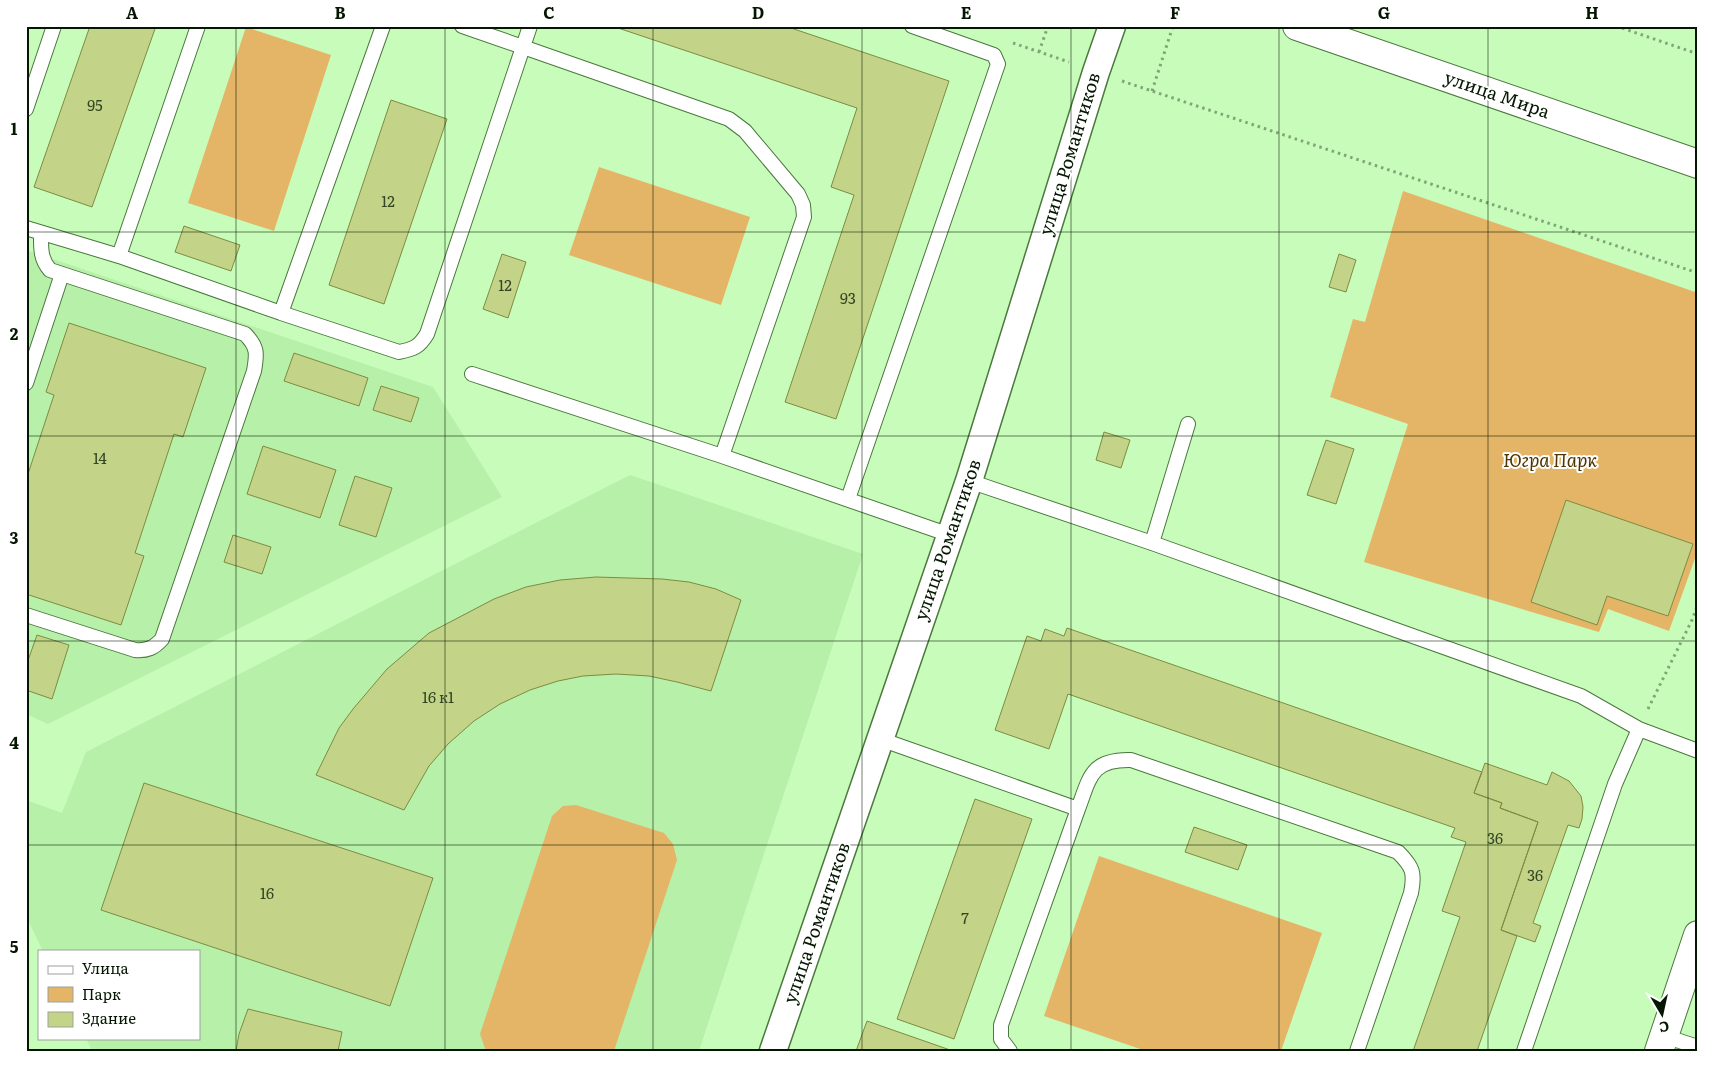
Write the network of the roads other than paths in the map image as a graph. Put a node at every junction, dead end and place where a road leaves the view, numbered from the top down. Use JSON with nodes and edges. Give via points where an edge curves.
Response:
{"nodes":[{"id":1,"x":54,"y":26,"type":"edge"},
{"id":2,"x":198,"y":26,"type":"edge"},
{"id":3,"x":383,"y":26,"type":"edge"},
{"id":4,"x":462,"y":26,"type":"edge"},
{"id":5,"x":530,"y":26,"type":"edge"},
{"id":6,"x":912,"y":26,"type":"edge"},
{"id":7,"x":1112,"y":26,"type":"edge"},
{"id":8,"x":1297,"y":26,"type":"edge"},
{"id":9,"x":523,"y":47,"type":"junction"},
{"id":10,"x":26,"y":109,"type":"edge"},
{"id":11,"x":1698,"y":164,"type":"edge"},
{"id":12,"x":26,"y":228,"type":"edge"},
{"id":13,"x":41,"y":233,"type":"junction"},
{"id":14,"x":119,"y":256,"type":"junction"},
{"id":15,"x":62,"y":274,"type":"junction"},
{"id":16,"x":281,"y":313,"type":"junction"},
{"id":17,"x":472,"y":374,"type":"dead end"},
{"id":18,"x":26,"y":384,"type":"edge"},
{"id":19,"x":1188,"y":424,"type":"dead end"},
{"id":20,"x":722,"y":456,"type":"junction"},
{"id":21,"x":969,"y":480,"type":"junction"},
{"id":22,"x":848,"y":499,"type":"junction"},
{"id":23,"x":950,"y":535,"type":"junction"},
{"id":24,"x":1152,"y":542,"type":"junction"},
{"id":25,"x":26,"y":615,"type":"edge"},
{"id":26,"x":1639,"y":729,"type":"junction"},
{"id":27,"x":880,"y":739,"type":"junction"},
{"id":28,"x":1698,"y":751,"type":"edge"},
{"id":29,"x":1078,"y":809,"type":"junction"},
{"id":30,"x":1698,"y":935,"type":"edge"},
{"id":31,"x":1662,"y":1043,"type":"edge"},
{"id":32,"x":1698,"y":1047,"type":"edge"},
{"id":33,"x":773,"y":1051,"type":"edge"},
{"id":34,"x":1010,"y":1051,"type":"edge"},
{"id":35,"x":1357,"y":1051,"type":"edge"},
{"id":36,"x":1524,"y":1051,"type":"edge"}],
"edges":[{"from":1,"to":10,"type":"lane"},
{"from":2,"to":14,"type":"lane"},
{"from":3,"to":16,"type":"lane"},
{"from":4,"to":9,"type":"lane"},
{"from":5,"to":9,"type":"lane"},
{"from":6,"to":22,"type":"lane","via":[[994,54],[998,64]]},
{"from":7,"to":21,"type":"street","name":"улица Романтиков"},
{"from":8,"to":11,"type":"main road","name":"улица Мира"},
{"from":9,"to":16,"type":"lane","via":[[427,334],[420,345],[399,352]]},
{"from":9,"to":20,"type":"lane","via":[[734,122],[745,131],[803,204],[804,217]]},
{"from":12,"to":13,"type":"lane"},
{"from":13,"to":14,"type":"lane"},
{"from":13,"to":15,"type":"lane","via":[[44,264]]},
{"from":14,"to":16,"type":"lane"},
{"from":15,"to":18,"type":"lane"},
{"from":15,"to":25,"type":"lane","via":[[245,334],[254,343],[256,356],[254,371],[162,639],[154,647],[135,650]]},
{"from":17,"to":20,"type":"lane"},
{"from":19,"to":24,"type":"lane"},
{"from":20,"to":22,"type":"lane"},
{"from":21,"to":23,"type":"street","name":"улица Романтиков"},
{"from":21,"to":24,"type":"lane"},
{"from":22,"to":23,"type":"lane"},
{"from":23,"to":27,"type":"street","name":"улица Романтиков"},
{"from":24,"to":26,"type":"lane","via":[[1581,696]]},
{"from":26,"to":28,"type":"lane"},
{"from":26,"to":36,"type":"lane","via":[[1614,784]]},
{"from":27,"to":29,"type":"lane"},
{"from":27,"to":33,"type":"street","name":"улица Романтиков"},
{"from":29,"to":34,"type":"lane","via":[[1001,1025],[1001,1039]]},
{"from":29,"to":35,"type":"lane","via":[[1091,774],[1102,764],[1131,760],[1398,852],[1409,864],[1414,877]]},
{"from":30,"to":31,"type":"main road"},
{"from":31,"to":32,"type":"lane"}]}
